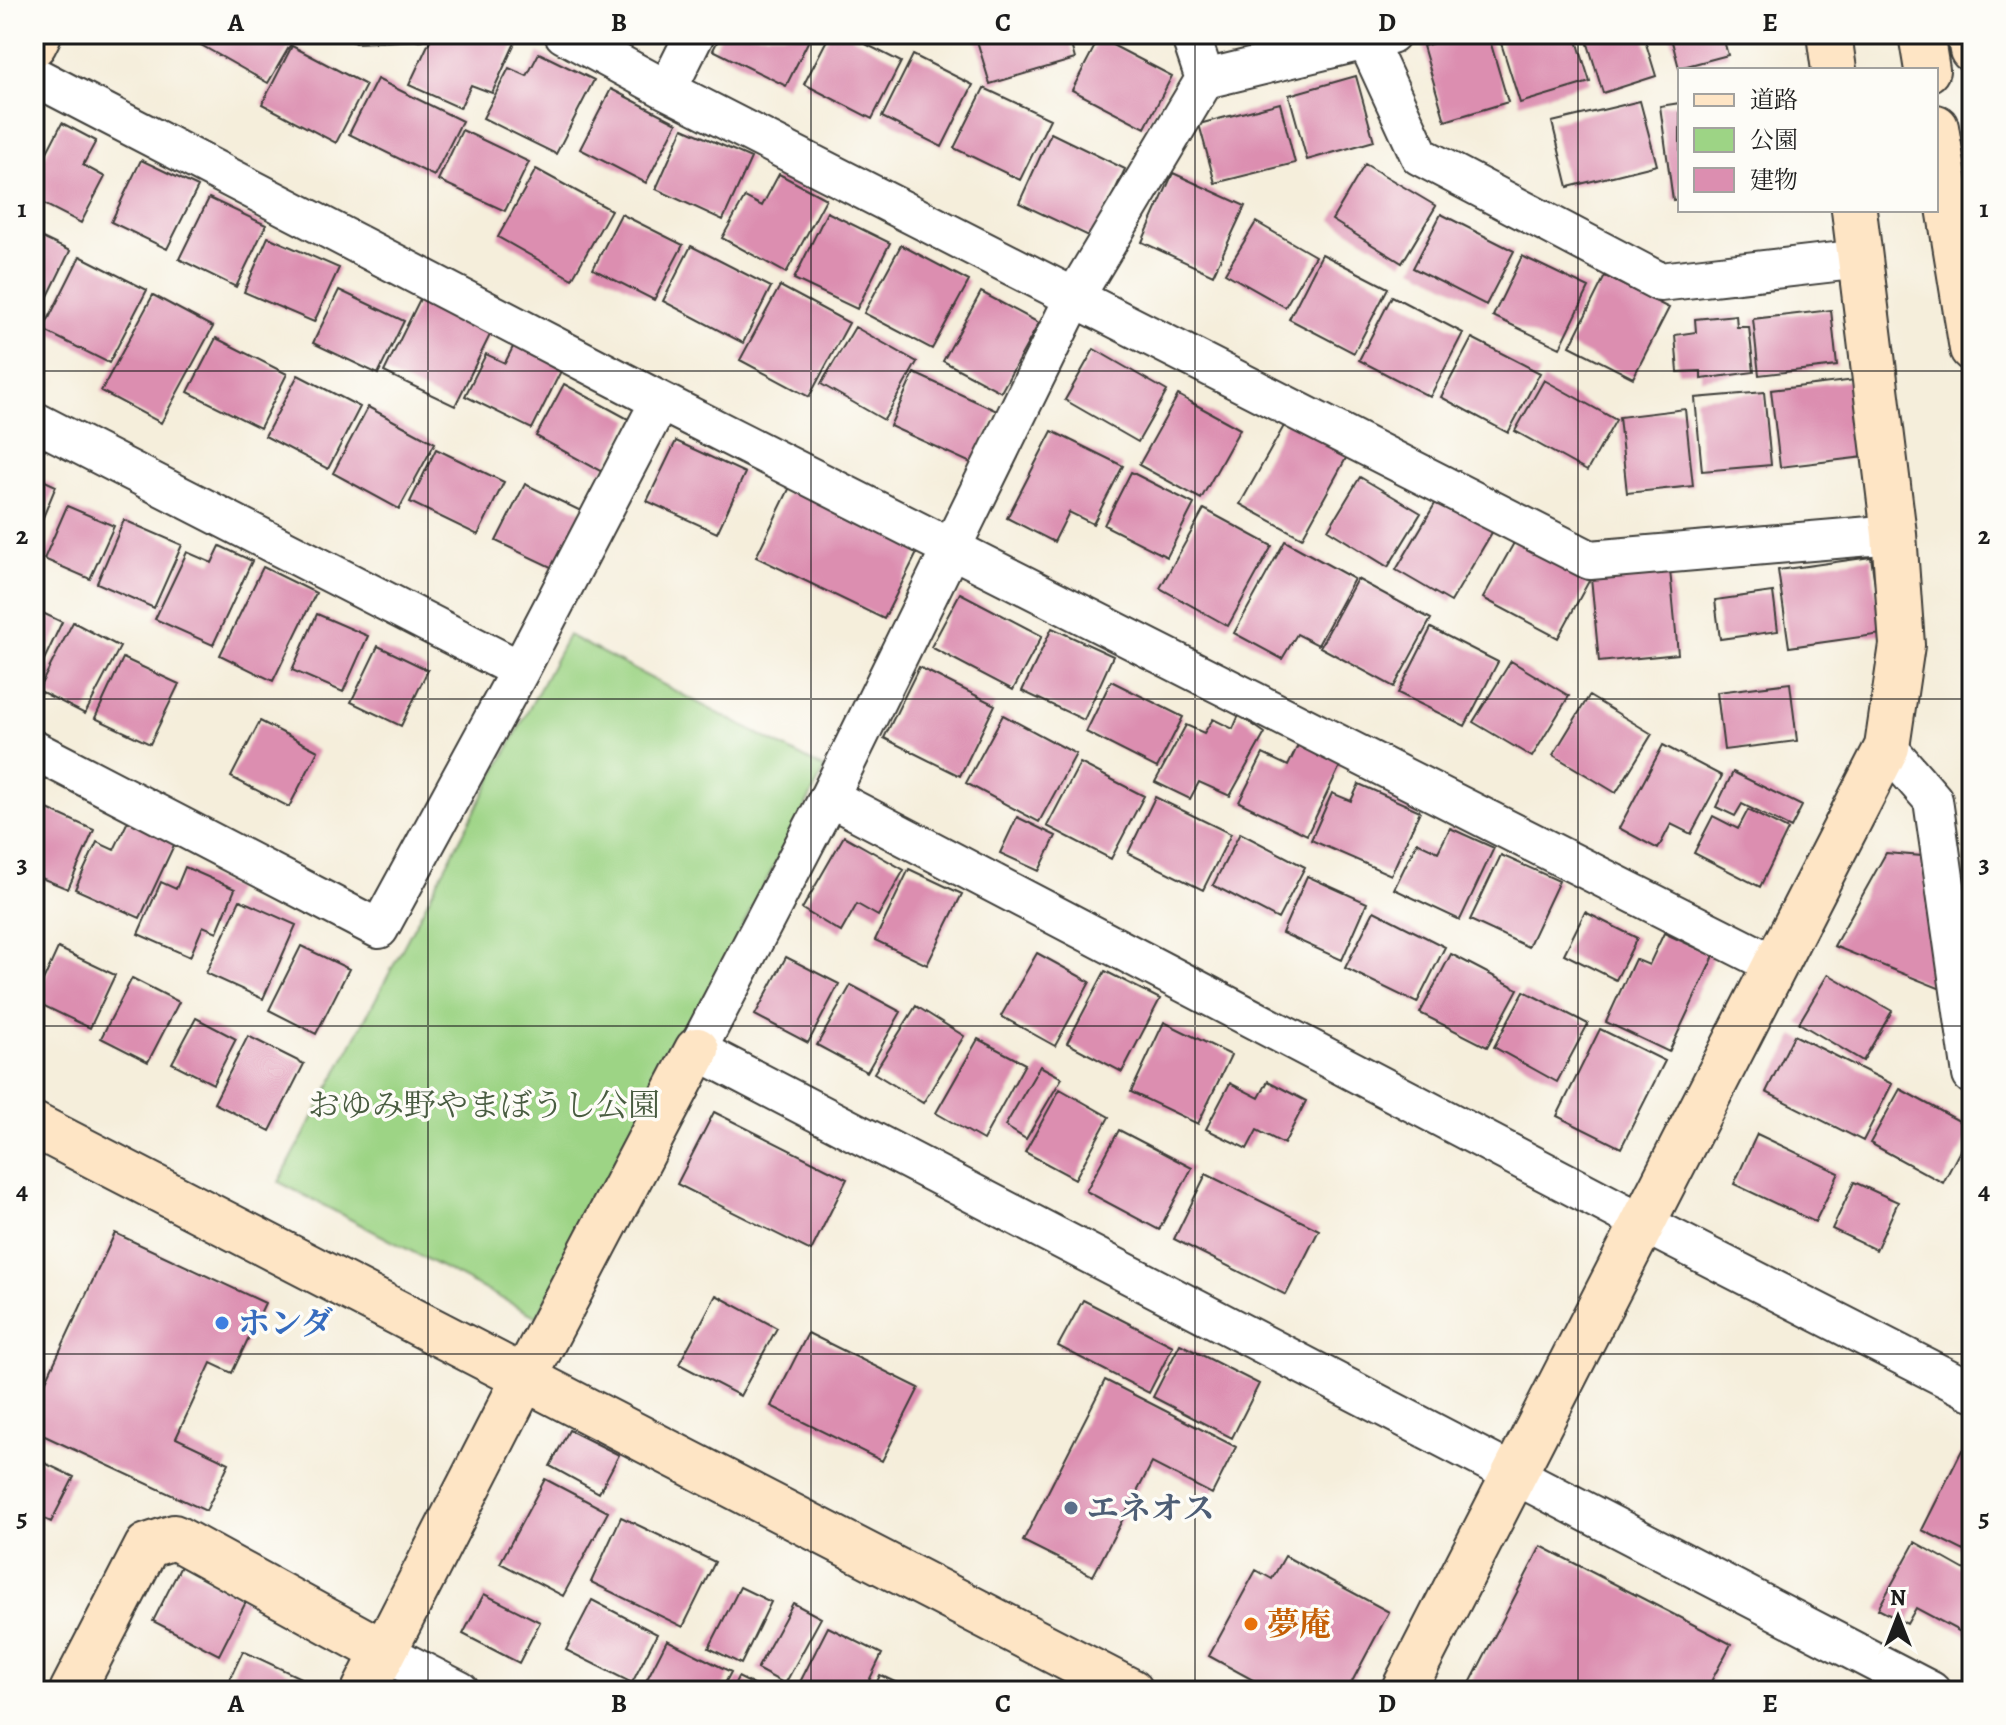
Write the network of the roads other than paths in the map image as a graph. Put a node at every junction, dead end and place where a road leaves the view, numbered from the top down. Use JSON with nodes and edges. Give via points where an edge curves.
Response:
{"nodes":[{"id":1,"x":39,"y":34,"type":"edge"},
{"id":2,"x":564,"y":34,"type":"edge"},
{"id":3,"x":695,"y":34,"type":"edge"},
{"id":4,"x":1190,"y":34,"type":"edge"},
{"id":5,"x":1829,"y":34,"type":"edge"},
{"id":6,"x":1921,"y":34,"type":"edge"},
{"id":7,"x":1969,"y":34,"type":"edge"},
{"id":8,"x":1379,"y":38,"type":"edge"},
{"id":9,"x":34,"y":44,"type":"edge"},
{"id":10,"x":1972,"y":50,"type":"edge"},
{"id":11,"x":1834,"y":68,"type":"edge"},
{"id":12,"x":1927,"y":68,"type":"edge"},
{"id":13,"x":34,"y":76,"type":"edge"},
{"id":14,"x":1205,"y":79,"type":"junction"},
{"id":15,"x":667,"y":90,"type":"junction"},
{"id":16,"x":1938,"y":139,"type":"edge"},
{"id":17,"x":1854,"y":212,"type":"edge"},
{"id":18,"x":1861,"y":259,"type":"junction"},
{"id":19,"x":1074,"y":298,"type":"junction"},
{"id":20,"x":1972,"y":349,"type":"edge"},
{"id":21,"x":660,"y":401,"type":"junction"},
{"id":22,"x":34,"y":421,"type":"edge"},
{"id":23,"x":1894,"y":534,"type":"junction"},
{"id":24,"x":954,"y":547,"type":"junction"},
{"id":25,"x":520,"y":670,"type":"junction"},
{"id":26,"x":1887,"y":747,"type":"junction"},
{"id":27,"x":34,"y":750,"type":"edge"},
{"id":28,"x":829,"y":797,"type":"junction"},
{"id":29,"x":1775,"y":965,"type":"junction"},
{"id":30,"x":697,"y":1050,"type":"junction"},
{"id":31,"x":1972,"y":1075,"type":"edge"},
{"id":32,"x":34,"y":1125,"type":"edge"},
{"id":33,"x":1641,"y":1222,"type":"junction"},
{"id":34,"x":524,"y":1379,"type":"junction"},
{"id":35,"x":1972,"y":1391,"type":"edge"},
{"id":36,"x":1515,"y":1473,"type":"junction"},
{"id":37,"x":384,"y":1652,"type":"junction"},
{"id":38,"x":72,"y":1691,"type":"edge"},
{"id":39,"x":364,"y":1691,"type":"edge"},
{"id":40,"x":460,"y":1691,"type":"edge"},
{"id":41,"x":1131,"y":1691,"type":"edge"},
{"id":42,"x":1403,"y":1691,"type":"edge"},
{"id":43,"x":1931,"y":1691,"type":"edge"}],
"edges":[{"from":1,"to":9,"type":"street"},
{"from":2,"to":15,"type":"street"},
{"from":3,"to":15,"type":"street"},
{"from":4,"to":14,"type":"street"},
{"from":5,"to":11,"type":"street"},
{"from":6,"to":12,"type":"street"},
{"from":7,"to":10,"type":"street"},
{"from":8,"to":14,"type":"street"},
{"from":8,"to":18,"type":"street","via":[[1420,156],[1660,282]]},
{"from":13,"to":21,"type":"street"},
{"from":14,"to":19,"type":"street"},
{"from":15,"to":19,"type":"street"},
{"from":16,"to":20,"type":"street"},
{"from":17,"to":18,"type":"street"},
{"from":18,"to":23,"type":"street"},
{"from":19,"to":23,"type":"street","via":[[1590,560]]},
{"from":19,"to":24,"type":"street"},
{"from":21,"to":24,"type":"street"},
{"from":21,"to":25,"type":"street"},
{"from":22,"to":25,"type":"street"},
{"from":23,"to":26,"type":"street","via":[[1902,645]]},
{"from":24,"to":28,"type":"street"},
{"from":24,"to":29,"type":"street"},
{"from":25,"to":27,"type":"street","via":[[379,929]]},
{"from":26,"to":29,"type":"street"},
{"from":26,"to":31,"type":"street","via":[[1933,800]]},
{"from":28,"to":30,"type":"street"},
{"from":28,"to":33,"type":"street"},
{"from":29,"to":33,"type":"street"},
{"from":30,"to":34,"type":"street"},
{"from":30,"to":36,"type":"street"},
{"from":32,"to":34,"type":"street"},
{"from":33,"to":35,"type":"street"},
{"from":33,"to":36,"type":"street"},
{"from":34,"to":37,"type":"street"},
{"from":34,"to":41,"type":"street"},
{"from":36,"to":42,"type":"street"},
{"from":36,"to":43,"type":"street"},
{"from":37,"to":38,"type":"street","via":[[174,1537],[147,1546]]},
{"from":37,"to":39,"type":"street"},
{"from":37,"to":40,"type":"street"}]}
